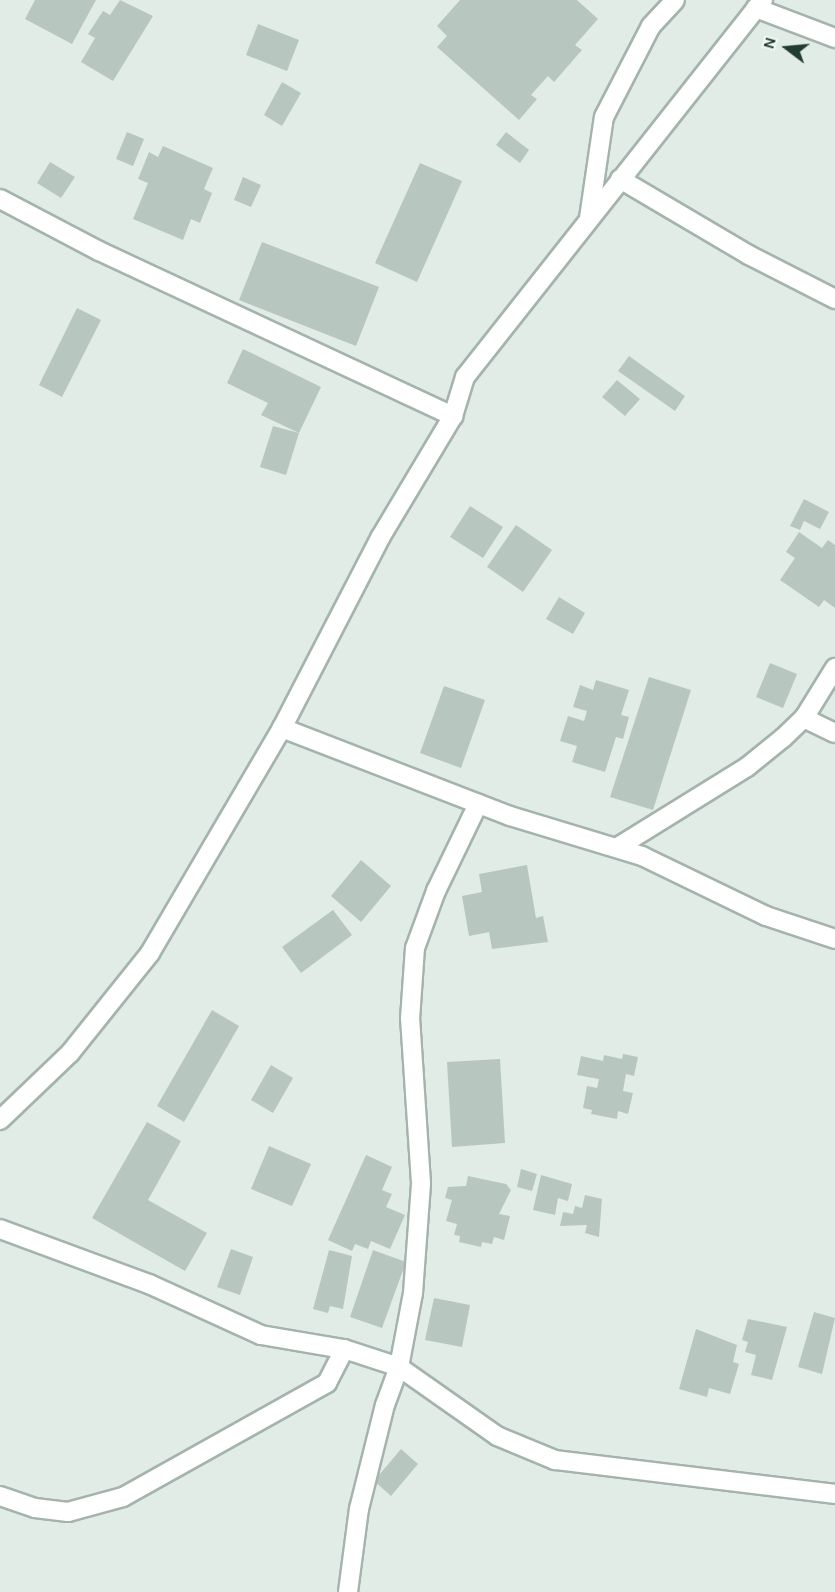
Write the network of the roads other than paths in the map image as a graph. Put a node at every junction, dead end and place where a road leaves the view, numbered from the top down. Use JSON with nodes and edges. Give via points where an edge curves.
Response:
{"nodes":[{"id":1,"x":675,"y":0,"type":"edge"},
{"id":2,"x":759,"y":4,"type":"edge"},
{"id":3,"x":835,"y":38,"type":"edge"},
{"id":4,"x":620,"y":179,"type":"junction"},
{"id":5,"x":0,"y":199,"type":"edge"},
{"id":6,"x":589,"y":218,"type":"junction"},
{"id":7,"x":835,"y":299,"type":"edge"},
{"id":8,"x":453,"y":416,"type":"junction"},
{"id":9,"x":835,"y":668,"type":"edge"},
{"id":10,"x":804,"y":718,"type":"junction"},
{"id":11,"x":282,"y":728,"type":"junction"},
{"id":12,"x":835,"y":733,"type":"edge"},
{"id":13,"x":478,"y":804,"type":"junction"},
{"id":14,"x":618,"y":847,"type":"junction"},
{"id":15,"x":835,"y":939,"type":"edge"},
{"id":16,"x":0,"y":1120,"type":"edge"},
{"id":17,"x":0,"y":1229,"type":"edge"},
{"id":18,"x":344,"y":1349,"type":"junction"},
{"id":19,"x":399,"y":1367,"type":"junction"},
{"id":20,"x":835,"y":1494,"type":"edge"},
{"id":21,"x":0,"y":1496,"type":"edge"},
{"id":22,"x":348,"y":1592,"type":"edge"}],
"edges":[{"from":1,"to":6,"type":"street","via":[[651,26],[604,117]]},
{"from":2,"to":3,"type":"street"},
{"from":2,"to":4,"type":"street"},
{"from":4,"to":6,"type":"street"},
{"from":4,"to":7,"type":"street","via":[[749,255]]},
{"from":5,"to":8,"type":"street","via":[[99,251]]},
{"from":6,"to":8,"type":"street","via":[[465,377]]},
{"from":8,"to":11,"type":"street","via":[[380,538]]},
{"from":9,"to":10,"type":"street"},
{"from":10,"to":12,"type":"street"},
{"from":10,"to":14,"type":"street","via":[[747,767]]},
{"from":11,"to":13,"type":"street"},
{"from":11,"to":16,"type":"street","via":[[150,953],[70,1053]]},
{"from":13,"to":14,"type":"street"},
{"from":13,"to":19,"type":"street","via":[[436,891],[415,948],[410,1019],[421,1183],[413,1293]]},
{"from":14,"to":15,"type":"street","via":[[677,871],[766,916]]},
{"from":17,"to":18,"type":"street","via":[[149,1284],[261,1335]]},
{"from":18,"to":19,"type":"street"},
{"from":18,"to":21,"type":"street","via":[[327,1383],[223,1438],[168,1476],[123,1497],[68,1512],[35,1508]]},
{"from":19,"to":20,"type":"street","via":[[497,1436],[555,1460]]},
{"from":19,"to":22,"type":"street","via":[[385,1405],[359,1509]]}]}
